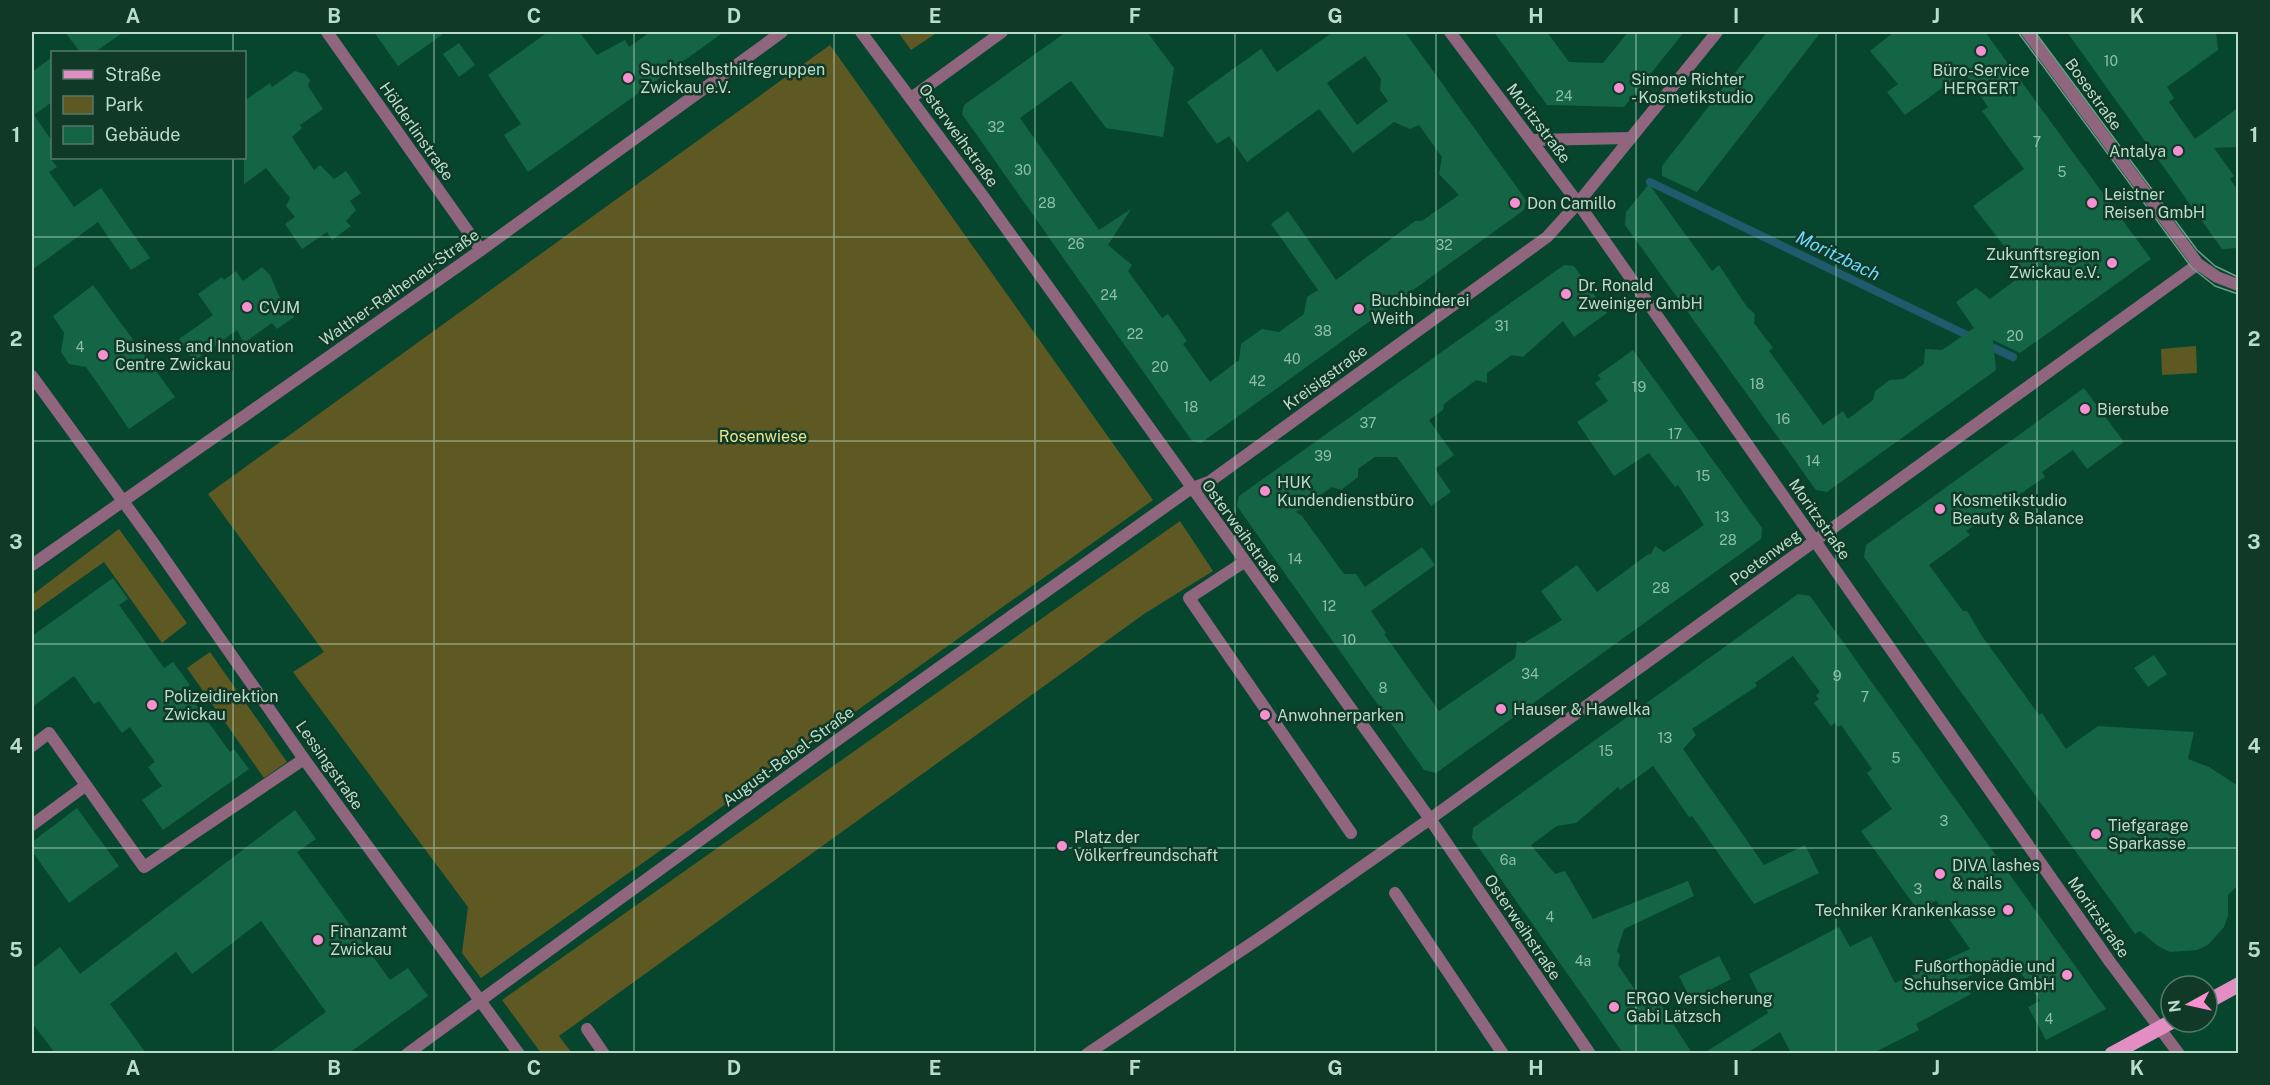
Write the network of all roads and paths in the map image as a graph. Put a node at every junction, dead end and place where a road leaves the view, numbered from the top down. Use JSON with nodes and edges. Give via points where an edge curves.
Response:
{"nodes":[{"id":1,"x":327,"y":32,"type":"edge"},
{"id":2,"x":782,"y":32,"type":"edge"},
{"id":3,"x":861,"y":32,"type":"edge"},
{"id":4,"x":1002,"y":32,"type":"edge"},
{"id":5,"x":1450,"y":32,"type":"edge"},
{"id":6,"x":1717,"y":32,"type":"edge"},
{"id":7,"x":2027,"y":32,"type":"edge"},
{"id":8,"x":910,"y":98,"type":"junction"},
{"id":9,"x":1631,"y":138,"type":"junction"},
{"id":10,"x":1531,"y":140,"type":"junction"},
{"id":11,"x":1578,"y":203,"type":"junction"},
{"id":12,"x":481,"y":250,"type":"junction"},
{"id":13,"x":2198,"y":264,"type":"junction"},
{"id":14,"x":2238,"y":285,"type":"edge"},
{"id":15,"x":32,"y":376,"type":"edge"},
{"id":16,"x":1190,"y":489,"type":"junction"},
{"id":17,"x":121,"y":500,"type":"junction"},
{"id":18,"x":1815,"y":541,"type":"junction"},
{"id":19,"x":1244,"y":562,"type":"junction"},
{"id":20,"x":32,"y":565,"type":"edge"},
{"id":21,"x":32,"y":746,"type":"edge"},
{"id":22,"x":304,"y":759,"type":"junction"},
{"id":23,"x":85,"y":786,"type":"junction"},
{"id":24,"x":1430,"y":819,"type":"junction"},
{"id":25,"x":32,"y":825,"type":"edge"},
{"id":26,"x":1351,"y":833,"type":"dead end"},
{"id":27,"x":1395,"y":893,"type":"dead end"},
{"id":28,"x":2238,"y":985,"type":"edge"},
{"id":29,"x":2219,"y":995,"type":"edge"},
{"id":30,"x":481,"y":1001,"type":"junction"},
{"id":31,"x":2159,"y":1015,"type":"edge"},
{"id":32,"x":586,"y":1029,"type":"dead end"},
{"id":33,"x":2159,"y":1029,"type":"edge"},
{"id":34,"x":2170,"y":1034,"type":"edge"},
{"id":35,"x":407,"y":1053,"type":"edge"},
{"id":36,"x":519,"y":1053,"type":"edge"},
{"id":37,"x":604,"y":1053,"type":"edge"},
{"id":38,"x":1087,"y":1053,"type":"edge"},
{"id":39,"x":1503,"y":1053,"type":"edge"},
{"id":40,"x":1590,"y":1053,"type":"edge"},
{"id":41,"x":2112,"y":1053,"type":"edge"},
{"id":42,"x":2179,"y":1053,"type":"edge"}],
"edges":[{"from":1,"to":12,"type":"street","name":"Hölderlinstraße"},
{"from":2,"to":12,"type":"street","name":"Walther-Rathenau-Straße"},
{"from":3,"to":8,"type":"street","name":"Osterweihstraße"},
{"from":4,"to":8,"type":"street"},
{"from":5,"to":10,"type":"street","name":"Moritzstraße"},
{"from":6,"to":9,"type":"street","name":"Kreisigstraße"},
{"from":7,"to":13,"type":"street","name":"Bosestraße"},
{"from":8,"to":16,"type":"street","name":"Osterweihstraße"},
{"from":9,"to":10,"type":"street"},
{"from":9,"to":11,"type":"street","name":"Kreisigstraße"},
{"from":10,"to":11,"type":"street","name":"Moritzstraße"},
{"from":11,"to":16,"type":"street","name":"Kreisigstraße","via":[[1547,237],[1209,482]]},
{"from":11,"to":18,"type":"street","name":"Moritzstraße"},
{"from":12,"to":17,"type":"street","name":"Walther-Rathenau-Straße"},
{"from":13,"to":14,"type":"street"},
{"from":13,"to":18,"type":"street","name":"Poetenweg"},
{"from":15,"to":17,"type":"street","name":"Lessingstraße"},
{"from":16,"to":19,"type":"street","name":"Osterweihstraße"},
{"from":16,"to":30,"type":"street","name":"August-Bebel-Straße"},
{"from":17,"to":20,"type":"street","name":"Walther-Rathenau-Straße"},
{"from":17,"to":22,"type":"street","name":"Lessingstraße"},
{"from":18,"to":24,"type":"street","name":"Poetenweg"},
{"from":18,"to":31,"type":"street","name":"Moritzstraße"},
{"from":19,"to":24,"type":"street","name":"Osterweihstraße"},
{"from":19,"to":26,"type":"street","via":[[1189,598]]},
{"from":21,"to":23,"type":"street","via":[[49,734]]},
{"from":22,"to":23,"type":"street","via":[[144,867]]},
{"from":22,"to":30,"type":"street","name":"Lessingstraße"},
{"from":23,"to":25,"type":"street"},
{"from":24,"to":38,"type":"street","name":"Poetenweg","via":[[1270,932]]},
{"from":24,"to":40,"type":"street","name":"Osterweihstraße"},
{"from":27,"to":39,"type":"street"},
{"from":28,"to":29,"type":"main road"},
{"from":30,"to":35,"type":"street","name":"August-Bebel-Straße"},
{"from":30,"to":36,"type":"street","name":"Lessingstraße"},
{"from":32,"to":37,"type":"street"},
{"from":33,"to":41,"type":"main road"},
{"from":34,"to":42,"type":"street","name":"Moritzstraße"}]}
